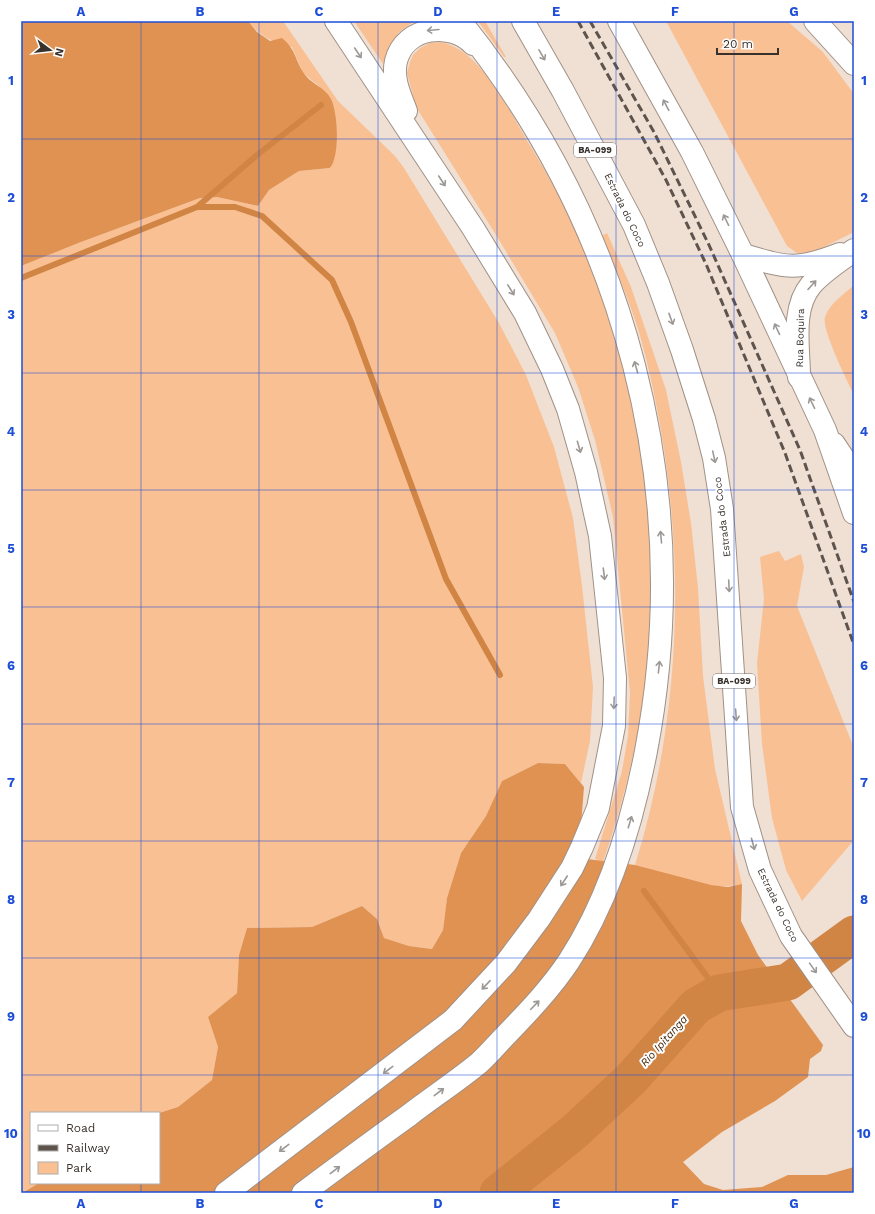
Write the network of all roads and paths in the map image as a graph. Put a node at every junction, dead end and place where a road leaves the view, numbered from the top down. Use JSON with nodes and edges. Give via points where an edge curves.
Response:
{"nodes":[{"id":1,"x":336,"y":21,"type":"edge"},
{"id":2,"x":460,"y":21,"type":"edge"},
{"id":3,"x":523,"y":21,"type":"edge"},
{"id":4,"x":619,"y":21,"type":"edge"},
{"id":5,"x":815,"y":21,"type":"edge"},
{"id":6,"x":490,"y":60,"type":"junction"},
{"id":7,"x":854,"y":64,"type":"edge"},
{"id":8,"x":420,"y":148,"type":"junction"},
{"id":9,"x":854,"y":249,"type":"edge"},
{"id":10,"x":743,"y":255,"type":"junction"},
{"id":11,"x":799,"y":377,"type":"junction"},
{"id":12,"x":825,"y":430,"type":"junction"},
{"id":13,"x":854,"y":474,"type":"edge"},
{"id":14,"x":854,"y":514,"type":"edge"},
{"id":15,"x":854,"y":1026,"type":"edge"},
{"id":16,"x":226,"y":1193,"type":"edge"},
{"id":17,"x":303,"y":1193,"type":"edge"}],
"edges":[{"from":1,"to":8,"type":"main road","one_way":true},
{"from":2,"to":6,"type":"main road"},
{"from":3,"to":15,"type":"main road","name":"Estrada do Coco","number":"BA-099","one_way":true,"via":[[634,225],[658,283],[704,419],[714,458],[722,509],[742,807],[760,870],[791,936]]},
{"from":10,"to":4,"type":"main road","one_way":true,"via":[[688,145]]},
{"from":5,"to":7,"type":"main road"},
{"from":6,"to":8,"type":"main road","one_way":true,"via":[[470,40],[462,35],[442,30],[429,30],[418,34],[402,49],[396,60],[396,85]]},
{"from":17,"to":6,"type":"main road","one_way":true,"via":[[480,1062],[542,998],[570,959],[600,903],[619,859],[638,797],[652,724],[660,665],[662,553],[650,437],[638,375],[608,279],[585,226],[553,161]]},
{"from":8,"to":16,"type":"main road","one_way":true,"via":[[525,313],[568,409],[586,472],[600,536],[608,604],[615,678],[614,726],[606,770],[598,808],[572,868],[506,963],[453,1020]]},
{"from":9,"to":10,"type":"main road","name":"Rua Boquira","via":[[802,267],[784,266]]},
{"from":11,"to":9,"type":"main road","name":"Rua Boquira","one_way":true,"via":[[798,318],[803,298],[812,284]]},
{"from":11,"to":10,"type":"main road","one_way":true},
{"from":12,"to":11,"type":"main road","one_way":true},
{"from":12,"to":13,"type":"main road"},
{"from":12,"to":14,"type":"main road"}]}
